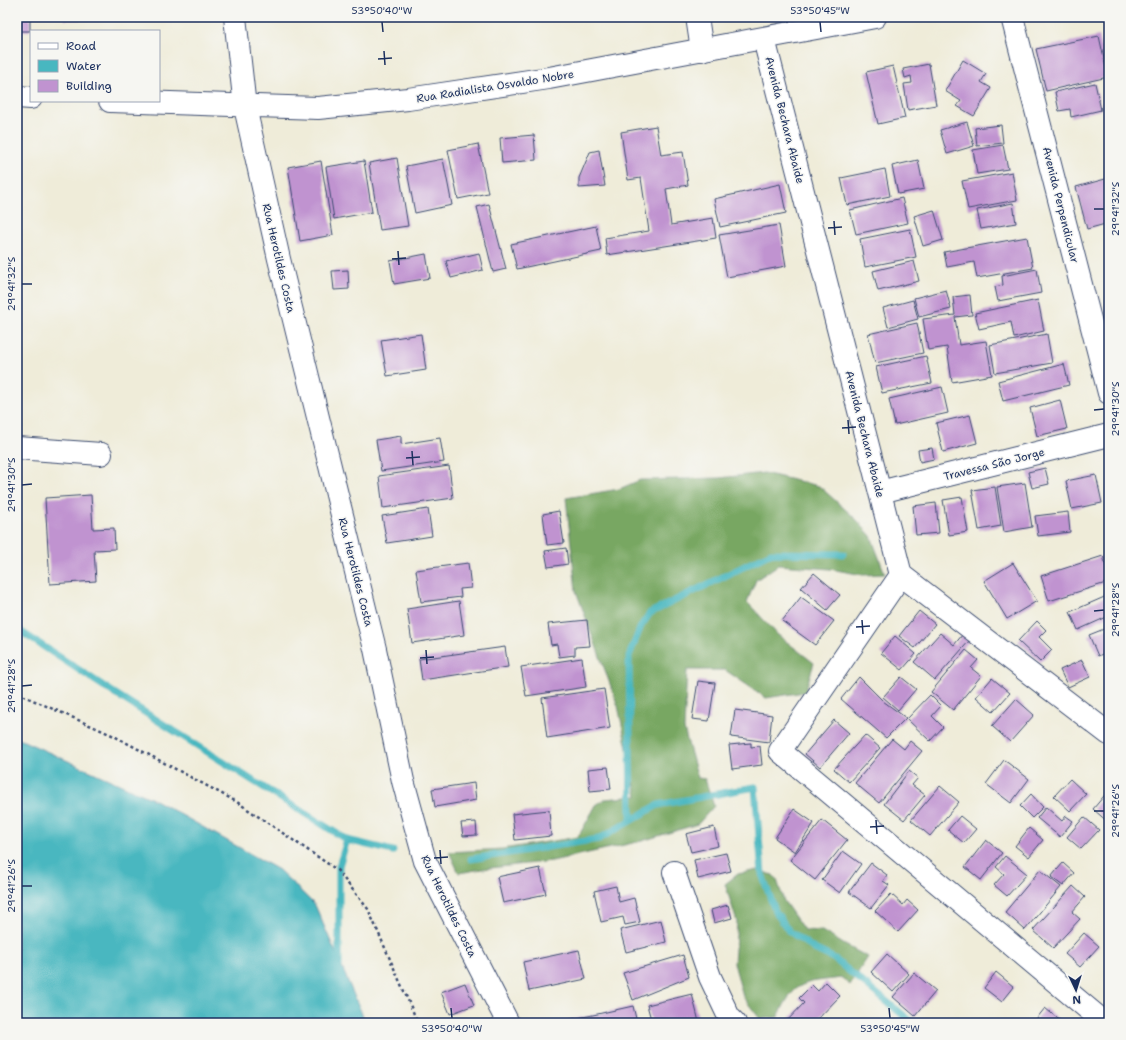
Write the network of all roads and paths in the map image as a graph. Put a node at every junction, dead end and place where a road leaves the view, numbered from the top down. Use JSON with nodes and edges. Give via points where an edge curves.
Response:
{"nodes":[{"id":1,"x":235,"y":17,"type":"edge"},
{"id":2,"x":697,"y":17,"type":"edge"},
{"id":3,"x":875,"y":17,"type":"edge"},
{"id":4,"x":1012,"y":17,"type":"edge"},
{"id":5,"x":764,"y":39,"type":"junction"},
{"id":6,"x":702,"y":50,"type":"junction"},
{"id":7,"x":17,"y":97,"type":"edge"},
{"id":8,"x":30,"y":98,"type":"edge"},
{"id":9,"x":132,"y":102,"type":"edge"},
{"id":10,"x":245,"y":107,"type":"junction"},
{"id":11,"x":1109,"y":394,"type":"edge"},
{"id":12,"x":1109,"y":435,"type":"edge"},
{"id":13,"x":17,"y":448,"type":"edge"},
{"id":14,"x":101,"y":454,"type":"dead end"},
{"id":15,"x":880,"y":492,"type":"junction"},
{"id":16,"x":901,"y":575,"type":"junction"},
{"id":17,"x":17,"y":693,"type":"edge"},
{"id":18,"x":1109,"y":734,"type":"edge"},
{"id":19,"x":674,"y":872,"type":"dead end"},
{"id":20,"x":1103,"y":1019,"type":"edge"},
{"id":21,"x":418,"y":1023,"type":"edge"},
{"id":22,"x":508,"y":1023,"type":"edge"},
{"id":23,"x":735,"y":1023,"type":"edge"}],
"edges":[{"from":1,"to":10,"type":"street","name":"Rua Herotildes Costa"},
{"from":2,"to":6,"type":"street"},
{"from":3,"to":5,"type":"street","name":"Rua Radialista Osvaldo Nobre"},
{"from":4,"to":11,"type":"street","name":"Avenida Perpendicular"},
{"from":5,"to":6,"type":"street","name":"Rua Radialista Osvaldo Nobre"},
{"from":5,"to":15,"type":"street","name":"Avenida Bechara Abaide"},
{"from":6,"to":10,"type":"street","name":"Rua Radialista Osvaldo Nobre","via":[[549,78],[408,99],[318,108]]},
{"from":7,"to":8,"type":"street"},
{"from":9,"to":10,"type":"street","name":"Rua Radialista Osvaldo Nobre"},
{"from":10,"to":22,"type":"street","name":"Rua Herotildes Costa","via":[[279,259],[373,642],[402,780],[425,861]]},
{"from":12,"to":15,"type":"street","name":"Travessa São Jorge"},
{"from":13,"to":14,"type":"street"},
{"from":15,"to":16,"type":"street","name":"Avenida Bechara Abaide"},
{"from":16,"to":18,"type":"street"},
{"from":16,"to":20,"type":"street","via":[[780,751]]},
{"from":17,"to":21,"type":"path","via":[[112,736],[237,802],[337,870],[368,909]]},
{"from":19,"to":23,"type":"street","via":[[710,977],[729,1017]]}]}
